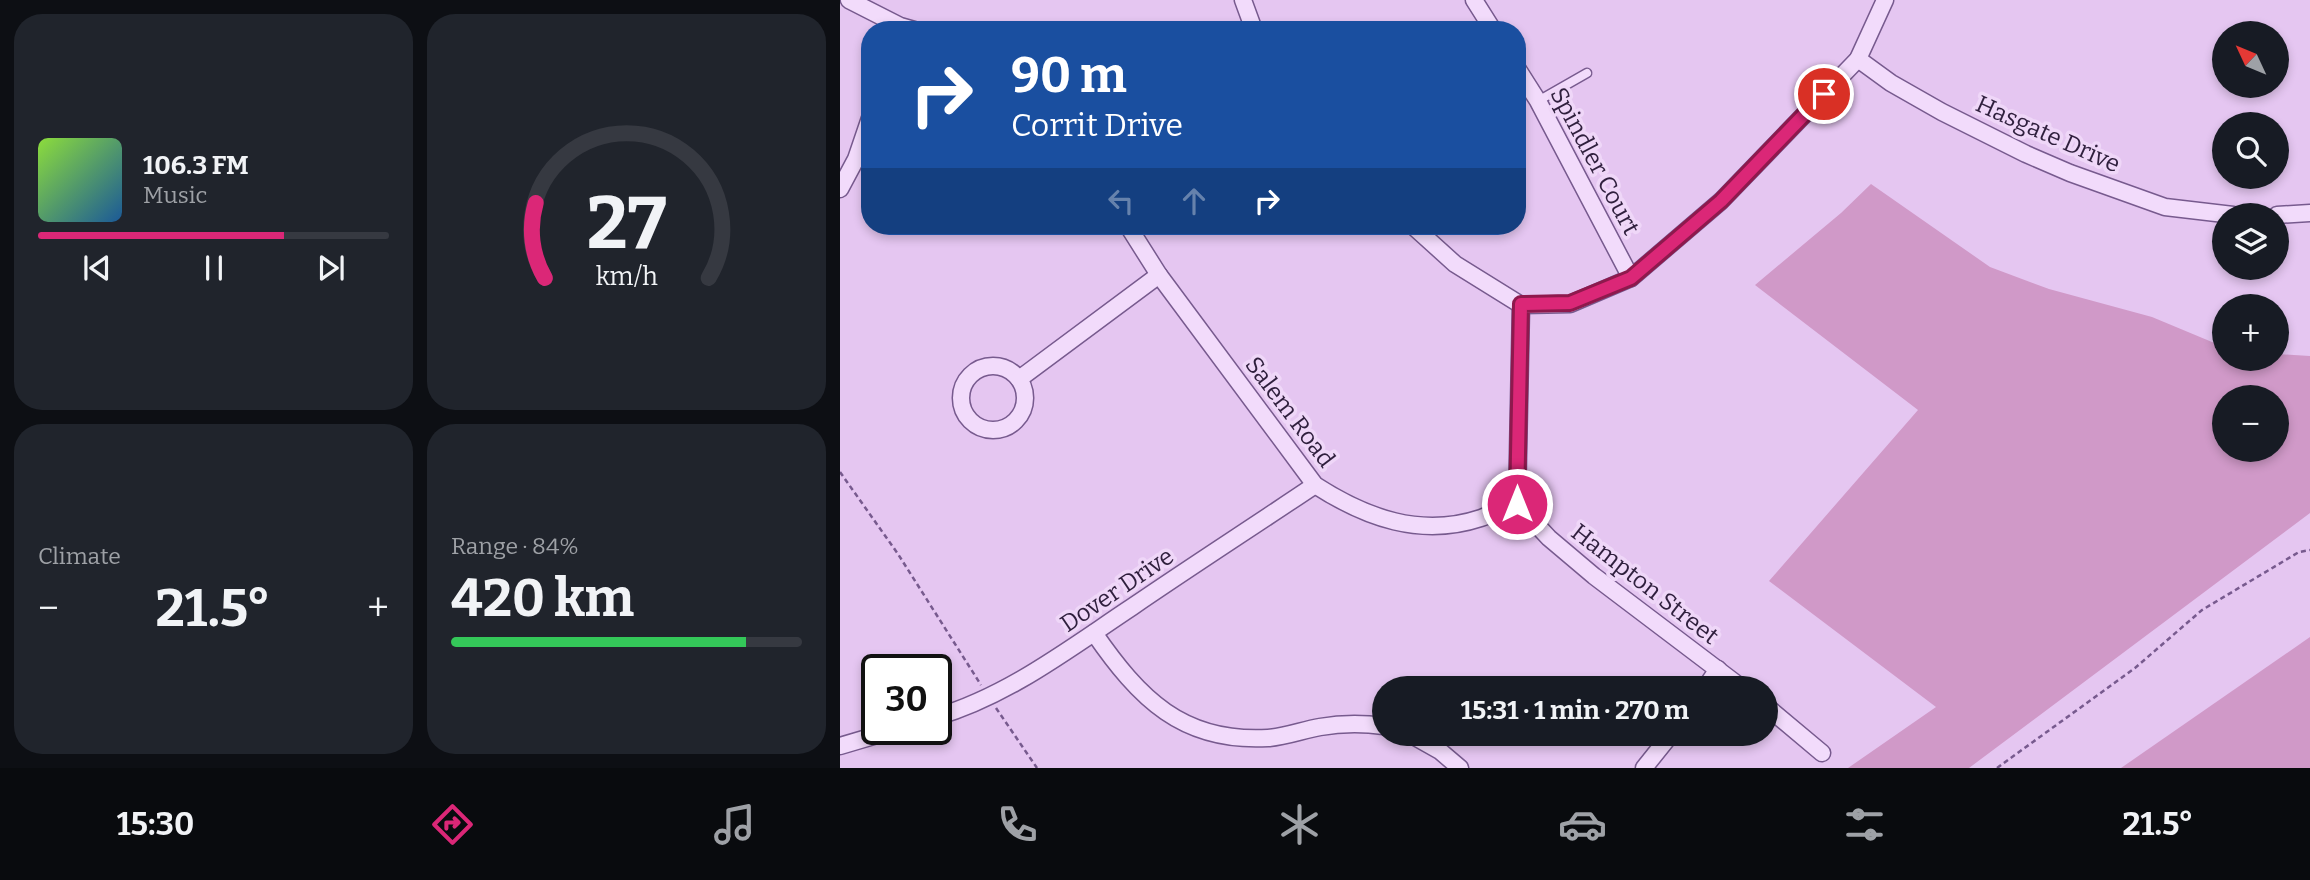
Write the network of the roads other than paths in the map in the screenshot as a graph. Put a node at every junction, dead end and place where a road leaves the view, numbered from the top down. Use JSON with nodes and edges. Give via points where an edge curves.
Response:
{"nodes":[{"id":1,"x":849,"y":0,"type":"edge"},
{"id":2,"x":1243,"y":0,"type":"edge"},
{"id":3,"x":1474,"y":0,"type":"edge"},
{"id":4,"x":1885,"y":0,"type":"edge"},
{"id":5,"x":890,"y":21,"type":"edge"},
{"id":6,"x":1251,"y":21,"type":"edge"},
{"id":7,"x":1487,"y":21,"type":"edge"},
{"id":8,"x":1858,"y":59,"type":"junction"},
{"id":9,"x":1587,"y":74,"type":"dead end"},
{"id":10,"x":1526,"y":82,"type":"edge"},
{"id":11,"x":1538,"y":101,"type":"junction"},
{"id":12,"x":861,"y":144,"type":"edge"},
{"id":13,"x":840,"y":189,"type":"edge"},
{"id":14,"x":2212,"y":213,"type":"edge"},
{"id":15,"x":2310,"y":213,"type":"edge"},
{"id":16,"x":2289,"y":214,"type":"edge"},
{"id":17,"x":1134,"y":235,"type":"edge"},
{"id":18,"x":1423,"y":235,"type":"edge"},
{"id":19,"x":1159,"y":275,"type":"junction"},
{"id":20,"x":1631,"y":278,"type":"junction"},
{"id":21,"x":1521,"y":304,"type":"junction"},
{"id":22,"x":1019,"y":379,"type":"junction"},
{"id":23,"x":1315,"y":485,"type":"junction"},
{"id":24,"x":1517,"y":504,"type":"junction"},
{"id":25,"x":1094,"y":633,"type":"junction"},
{"id":26,"x":1718,"y":669,"type":"junction"},
{"id":27,"x":1713,"y":676,"type":"edge"},
{"id":28,"x":1727,"y":676,"type":"edge"},
{"id":29,"x":952,"y":713,"type":"edge"},
{"id":30,"x":1778,"y":716,"type":"edge"},
{"id":31,"x":1372,"y":725,"type":"edge"},
{"id":32,"x":861,"y":740,"type":"edge"},
{"id":33,"x":840,"y":746,"type":"edge"},
{"id":34,"x":1431,"y":746,"type":"edge"},
{"id":35,"x":1662,"y":746,"type":"edge"},
{"id":36,"x":1822,"y":752,"type":"dead end"},
{"id":37,"x":1460,"y":768,"type":"edge"},
{"id":38,"x":1644,"y":768,"type":"edge"}],
"edges":[{"from":1,"to":5,"type":"street"},
{"from":2,"to":6,"type":"street"},
{"from":3,"to":7,"type":"street"},
{"from":4,"to":8,"type":"street"},
{"from":8,"to":14,"type":"street","name":"Hasgate Drive","via":[[1942,112],[2026,154],[2165,207]]},
{"from":8,"to":20,"type":"street","via":[[1721,201]]},
{"from":9,"to":11,"type":"lane"},
{"from":10,"to":11,"type":"street","name":"Spindler Court"},
{"from":11,"to":20,"type":"street","name":"Spindler Court"},
{"from":12,"to":13,"type":"street"},
{"from":15,"to":16,"type":"street"},
{"from":17,"to":19,"type":"street","name":"Salem Road"},
{"from":18,"to":21,"type":"street","via":[[1455,264]]},
{"from":19,"to":22,"type":"street"},
{"from":19,"to":23,"type":"street","name":"Salem Road"},
{"from":20,"to":21,"type":"street","via":[[1570,303]]},
{"from":21,"to":24,"type":"street"},
{"from":22,"to":22,"type":"street","via":[[1012,371],[993,366],[974,373],[961,400],[969,418],[988,429],[1017,419],[1025,399]]},
{"from":23,"to":24,"type":"street","name":"Salem Road","via":[[1374,517],[1410,526],[1444,527]]},
{"from":23,"to":25,"type":"street","name":"Dover Drive"},
{"from":24,"to":26,"type":"street","name":"Hampton Street","via":[[1594,576]]},
{"from":25,"to":29,"type":"street","name":"Dover Drive","via":[[988,697]]},
{"from":25,"to":31,"type":"street","via":[[1114,663],[1157,708],[1192,728],[1268,738],[1343,723]]},
{"from":26,"to":27,"type":"street"},
{"from":26,"to":28,"type":"street","name":"Hampton Street"},
{"from":30,"to":36,"type":"street"},
{"from":32,"to":33,"type":"street"},
{"from":34,"to":37,"type":"street"},
{"from":35,"to":38,"type":"street"}]}
